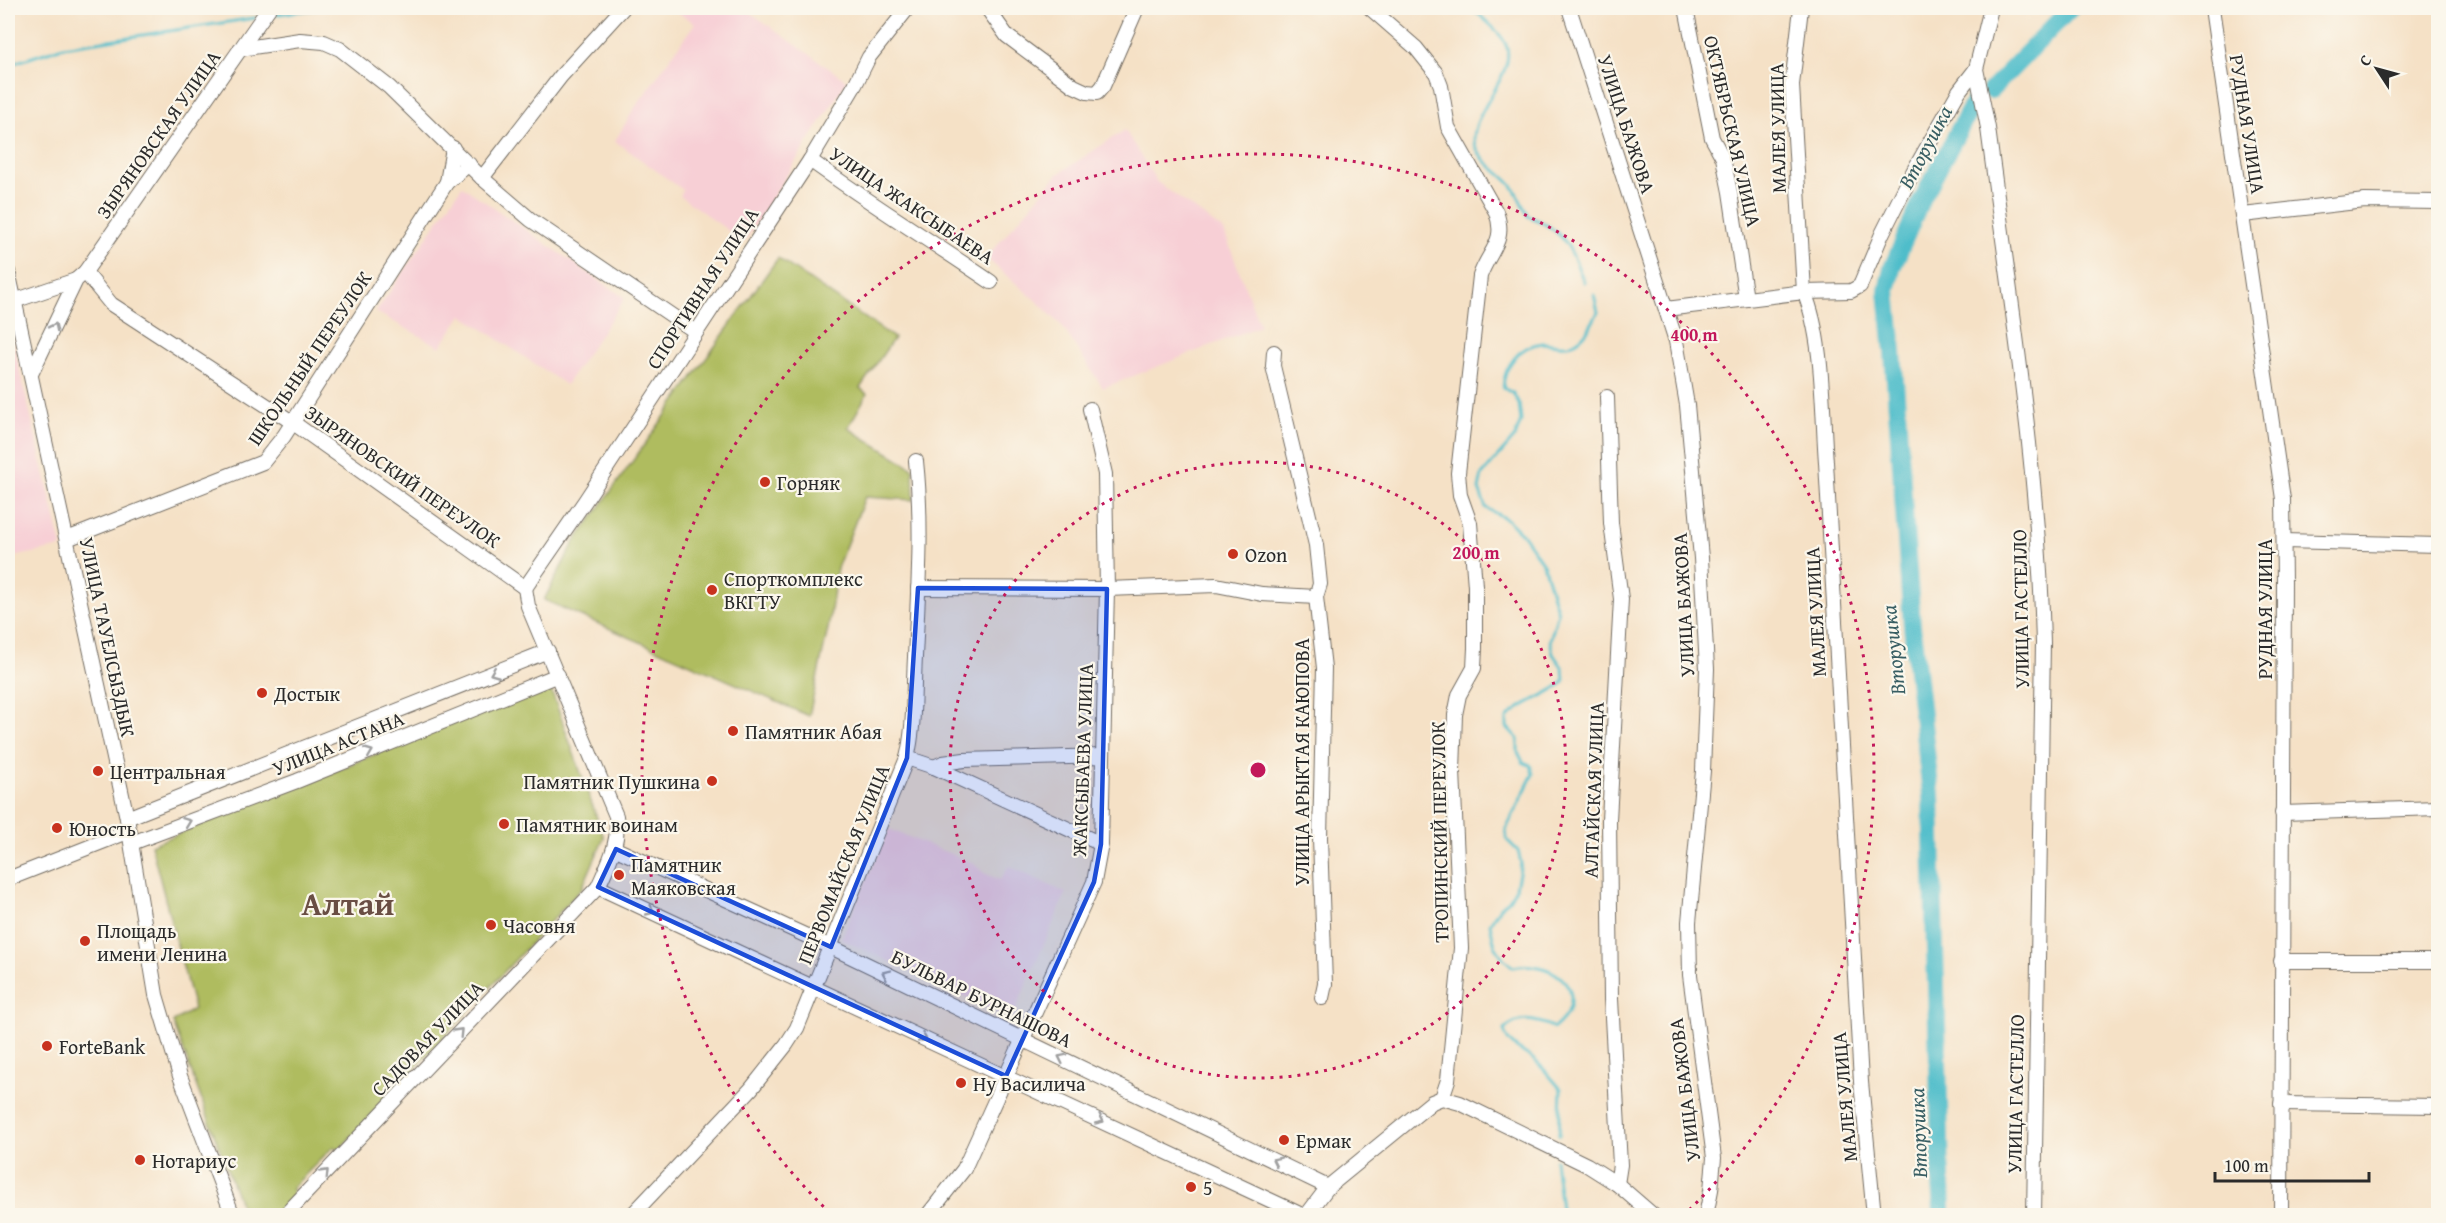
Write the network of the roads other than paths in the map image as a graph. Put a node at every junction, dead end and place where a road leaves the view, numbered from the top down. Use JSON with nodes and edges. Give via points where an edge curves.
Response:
{"nodes":[{"id":1,"x":269,"y":8,"type":"edge"},
{"id":2,"x":623,"y":8,"type":"edge"},
{"id":3,"x":908,"y":8,"type":"edge"},
{"id":4,"x":987,"y":8,"type":"edge"},
{"id":5,"x":1137,"y":8,"type":"edge"},
{"id":6,"x":1370,"y":8,"type":"edge"},
{"id":7,"x":1569,"y":8,"type":"edge"},
{"id":8,"x":1686,"y":8,"type":"edge"},
{"id":9,"x":1802,"y":8,"type":"edge"},
{"id":10,"x":1991,"y":8,"type":"edge"},
{"id":11,"x":2212,"y":8,"type":"edge"},
{"id":12,"x":240,"y":49,"type":"junction"},
{"id":13,"x":1976,"y":69,"type":"junction"},
{"id":14,"x":453,"y":148,"type":"junction"},
{"id":15,"x":810,"y":160,"type":"junction"},
{"id":16,"x":469,"y":164,"type":"junction"},
{"id":17,"x":482,"y":178,"type":"junction"},
{"id":18,"x":447,"y":182,"type":"junction"},
{"id":19,"x":2439,"y":202,"type":"edge"},
{"id":20,"x":2243,"y":215,"type":"junction"},
{"id":21,"x":8,"y":271,"type":"edge"},
{"id":22,"x":81,"y":276,"type":"junction"},
{"id":23,"x":991,"y":282,"type":"dead end"},
{"id":24,"x":1804,"y":292,"type":"junction"},
{"id":25,"x":1746,"y":299,"type":"junction"},
{"id":26,"x":11,"y":302,"type":"edge"},
{"id":27,"x":1666,"y":309,"type":"junction"},
{"id":28,"x":696,"y":332,"type":"junction"},
{"id":29,"x":1274,"y":352,"type":"dead end"},
{"id":30,"x":31,"y":374,"type":"junction"},
{"id":31,"x":1607,"y":397,"type":"dead end"},
{"id":32,"x":1090,"y":410,"type":"dead end"},
{"id":33,"x":292,"y":422,"type":"junction"},
{"id":34,"x":916,"y":461,"type":"dead end"},
{"id":35,"x":67,"y":539,"type":"junction"},
{"id":36,"x":2284,"y":541,"type":"junction"},
{"id":37,"x":2439,"y":544,"type":"edge"},
{"id":38,"x":525,"y":588,"type":"junction"},
{"id":39,"x":918,"y":588,"type":"junction"},
{"id":40,"x":1107,"y":589,"type":"junction"},
{"id":41,"x":1316,"y":597,"type":"junction"},
{"id":42,"x":548,"y":651,"type":"junction"},
{"id":43,"x":558,"y":675,"type":"junction"},
{"id":44,"x":1103,"y":756,"type":"junction"},
{"id":45,"x":907,"y":758,"type":"junction"},
{"id":46,"x":934,"y":768,"type":"junction"},
{"id":47,"x":2439,"y":808,"type":"edge"},
{"id":48,"x":2282,"y":813,"type":"junction"},
{"id":49,"x":130,"y":831,"type":"junction"},
{"id":50,"x":1101,"y":844,"type":"junction"},
{"id":51,"x":616,"y":849,"type":"junction"},
{"id":52,"x":8,"y":879,"type":"edge"},
{"id":53,"x":597,"y":887,"type":"junction"},
{"id":54,"x":831,"y":947,"type":"junction"},
{"id":55,"x":2281,"y":961,"type":"junction"},
{"id":56,"x":2439,"y":961,"type":"edge"},
{"id":57,"x":813,"y":989,"type":"junction"},
{"id":58,"x":1322,"y":998,"type":"dead end"},
{"id":59,"x":1023,"y":1039,"type":"junction"},
{"id":60,"x":1006,"y":1076,"type":"junction"},
{"id":61,"x":1442,"y":1098,"type":"junction"},
{"id":62,"x":2282,"y":1104,"type":"junction"},
{"id":63,"x":2439,"y":1106,"type":"edge"},
{"id":64,"x":1617,"y":1184,"type":"junction"},
{"id":65,"x":1328,"y":1187,"type":"junction"},
{"id":66,"x":233,"y":1215,"type":"edge"},
{"id":67,"x":284,"y":1215,"type":"edge"},
{"id":68,"x":631,"y":1215,"type":"edge"},
{"id":69,"x":927,"y":1215,"type":"edge"},
{"id":70,"x":1305,"y":1215,"type":"edge"},
{"id":71,"x":1654,"y":1215,"type":"edge"},
{"id":72,"x":1706,"y":1215,"type":"edge"},
{"id":73,"x":1874,"y":1215,"type":"edge"},
{"id":74,"x":2034,"y":1215,"type":"edge"},
{"id":75,"x":2281,"y":1215,"type":"edge"}],
"edges":[{"from":1,"to":12,"type":"street","name":"ЗЫРЯНОВСКАЯ УЛИЦА"},
{"from":2,"to":17,"type":"street","via":[[561,76]]},
{"from":3,"to":15,"type":"street","name":"СПОРТИВНАЯ УЛИЦА","via":[[869,57]]},
{"from":4,"to":5,"type":"street","via":[[1007,36],[1074,86],[1096,93],[1103,86]]},
{"from":6,"to":61,"type":"street","name":"ТРОПИНСКИЙ ПЕРЕУЛОК","via":[[1416,48],[1436,73],[1448,128],[1501,225],[1498,242],[1480,276],[1458,473],[1460,495],[1470,523],[1474,668],[1459,695],[1455,715],[1453,771],[1461,948],[1448,1080]]},
{"from":7,"to":27,"type":"street","name":"УЛИЦА БАЖОВА"},
{"from":8,"to":25,"type":"street","name":"ОКТЯБРЬСКАЯ УЛИЦА","via":[[1712,138],[1723,158]]},
{"from":9,"to":24,"type":"street","name":"МАЛЕЯ УЛИЦА","via":[[1792,85]]},
{"from":10,"to":13,"type":"street","name":"УЛИЦА ГАСТЕЛЛО"},
{"from":11,"to":20,"type":"street","name":"РУДНАЯ УЛИЦА"},
{"from":12,"to":14,"type":"street","via":[[300,40],[324,42],[340,49],[389,87]]},
{"from":12,"to":22,"type":"street","name":"ЗЫРЯНОВСКАЯ УЛИЦА"},
{"from":13,"to":24,"type":"street","via":[[1959,91],[1913,172],[1860,286],[1851,291]]},
{"from":13,"to":74,"type":"street","name":"УЛИЦА ГАСТЕЛЛО","via":[[1988,128],[2036,496],[2041,567]]},
{"from":14,"to":16,"type":"street"},
{"from":14,"to":18,"type":"street"},
{"from":15,"to":23,"type":"street","name":"УЛИЦА ЖАКСЫБАЕВА"},
{"from":15,"to":28,"type":"street","name":"СПОРТИВНАЯ УЛИЦА"},
{"from":16,"to":17,"type":"street"},
{"from":16,"to":18,"type":"street","name":"ШКОЛЬНЫЙ ПЕРЕУЛОК"},
{"from":17,"to":28,"type":"street","via":[[531,220]]},
{"from":18,"to":33,"type":"street","name":"ШКОЛЬНЫЙ ПЕРЕУЛОК"},
{"from":19,"to":20,"type":"street","via":[[2365,201]]},
{"from":20,"to":36,"type":"street","name":"РУДНАЯ УЛИЦА","via":[[2283,500]]},
{"from":21,"to":26,"type":"street","name":"УЛИЦА ТАУЕЛСЫЗДЫК"},
{"from":22,"to":26,"type":"street"},
{"from":30,"to":22,"type":"street","name":"ЗЫРЯНОВСКАЯ УЛИЦА","one_way":true},
{"from":22,"to":33,"type":"street","name":"ЗЫРЯНОВСКИЙ ПЕРЕУЛОК","via":[[111,304]]},
{"from":24,"to":25,"type":"street"},
{"from":24,"to":73,"type":"street","name":"МАЛЕЯ УЛИЦА","via":[[1817,353],[1824,430],[1861,1082]]},
{"from":25,"to":27,"type":"street"},
{"from":26,"to":30,"type":"street","name":"УЛИЦА ТАУЕЛСЫЗДЫК"},
{"from":27,"to":72,"type":"street","name":"УЛИЦА БАЖОВА","via":[[1676,340],[1687,405],[1707,669],[1703,771],[1689,922],[1690,975],[1714,1158]]},
{"from":28,"to":38,"type":"street","name":"СПОРТИВНАЯ УЛИЦА"},
{"from":29,"to":41,"type":"street","name":"УЛИЦА АРЫКТАЯ КАЮПОВА","via":[[1273,366],[1316,545],[1320,584]]},
{"from":30,"to":35,"type":"street","name":"УЛИЦА ТАУЕЛСЫЗДЫК"},
{"from":31,"to":64,"type":"street","name":"АЛТАЙСКАЯ УЛИЦА","via":[[1611,523],[1621,599],[1609,820],[1611,999],[1620,1165]]},
{"from":32,"to":40,"type":"street","name":"ЖАКСЫБАЕВА УЛИЦА","via":[[1105,474]]},
{"from":33,"to":35,"type":"street","name":"ШКОЛЬНЫЙ ПЕРЕУЛОК","via":[[263,462]]},
{"from":33,"to":38,"type":"street","name":"ЗЫРЯНОВСКИЙ ПЕРЕУЛОК"},
{"from":34,"to":39,"type":"street","name":"ПЕРВОМАЙСКАЯ УЛИЦА","via":[[921,523]]},
{"from":35,"to":49,"type":"street","name":"УЛИЦА ТАУЕЛСЫЗДЫК"},
{"from":36,"to":37,"type":"street"},
{"from":36,"to":48,"type":"street","name":"РУДНАЯ УЛИЦА"},
{"from":38,"to":42,"type":"street","via":[[528,606]]},
{"from":39,"to":40,"type":"street"},
{"from":39,"to":45,"type":"street","name":"ПЕРВОМАЙСКАЯ УЛИЦА"},
{"from":40,"to":41,"type":"street","via":[[1216,585],[1262,594]]},
{"from":40,"to":44,"type":"street","name":"ЖАКСЫБАЕВА УЛИЦА"},
{"from":41,"to":58,"type":"street","name":"УЛИЦА АРЫКТАЯ КАЮПОВА","via":[[1324,668]]},
{"from":42,"to":43,"type":"street"},
{"from":42,"to":49,"type":"street","name":"УЛИЦА АСТАНА","one_way":true},
{"from":49,"to":43,"type":"street","name":"УЛИЦА АСТАНА","one_way":true,"via":[[297,781]]},
{"from":43,"to":51,"type":"street","via":[[616,816]]},
{"from":44,"to":46,"type":"street","via":[[964,760]]},
{"from":44,"to":50,"type":"street","name":"ЖАКСЫБАЕВА УЛИЦА"},
{"from":45,"to":46,"type":"street"},
{"from":45,"to":54,"type":"street","name":"ПЕРВОМАЙСКАЯ УЛИЦА"},
{"from":46,"to":50,"type":"street"},
{"from":47,"to":48,"type":"street"},
{"from":48,"to":55,"type":"street","name":"РУДНАЯ УЛИЦА"},
{"from":49,"to":52,"type":"street","name":"УЛИЦА АСТАНА"},
{"from":49,"to":66,"type":"street","name":"УЛИЦА ТАУЕЛСЫЗДЫК","via":[[156,995],[200,1131]]},
{"from":50,"to":59,"type":"street","name":"ЖАКСЫБАЕВА УЛИЦА","via":[[1094,882]]},
{"from":51,"to":53,"type":"street","name":"САДОВАЯ УЛИЦА"},
{"from":51,"to":54,"type":"street","name":"БУЛЬВАР БУРНАШОВА"},
{"from":53,"to":57,"type":"street","one_way":true},
{"from":67,"to":53,"type":"street","name":"САДОВАЯ УЛИЦА","one_way":true},
{"from":54,"to":57,"type":"street","name":"ПЕРВОМАЙСКАЯ УЛИЦА"},
{"from":59,"to":54,"type":"street","name":"БУЛЬВАР БУРНАШОВА","one_way":true},
{"from":55,"to":56,"type":"street"},
{"from":55,"to":62,"type":"street","name":"РУДНАЯ УЛИЦА"},
{"from":57,"to":60,"type":"street","one_way":true},
{"from":57,"to":68,"type":"street","name":"ПЕРВОМАЙСКАЯ УЛИЦА","via":[[786,1046],[751,1089]]},
{"from":59,"to":60,"type":"street","name":"ЖАКСЫБАЕВА УЛИЦА"},
{"from":65,"to":59,"type":"street","name":"БУЛЬВАР БУРНАШОВА","one_way":true},
{"from":60,"to":69,"type":"street","name":"ЖАКСЫБАЕВА УЛИЦА","via":[[964,1169]]},
{"from":60,"to":70,"type":"street","one_way":true},
{"from":61,"to":64,"type":"street","via":[[1559,1150]]},
{"from":61,"to":65,"type":"street","via":[[1432,1102]]},
{"from":62,"to":63,"type":"street"},
{"from":62,"to":75,"type":"street","name":"РУДНАЯ УЛИЦА"},
{"from":64,"to":71,"type":"street"},
{"from":65,"to":70,"type":"street"}]}
